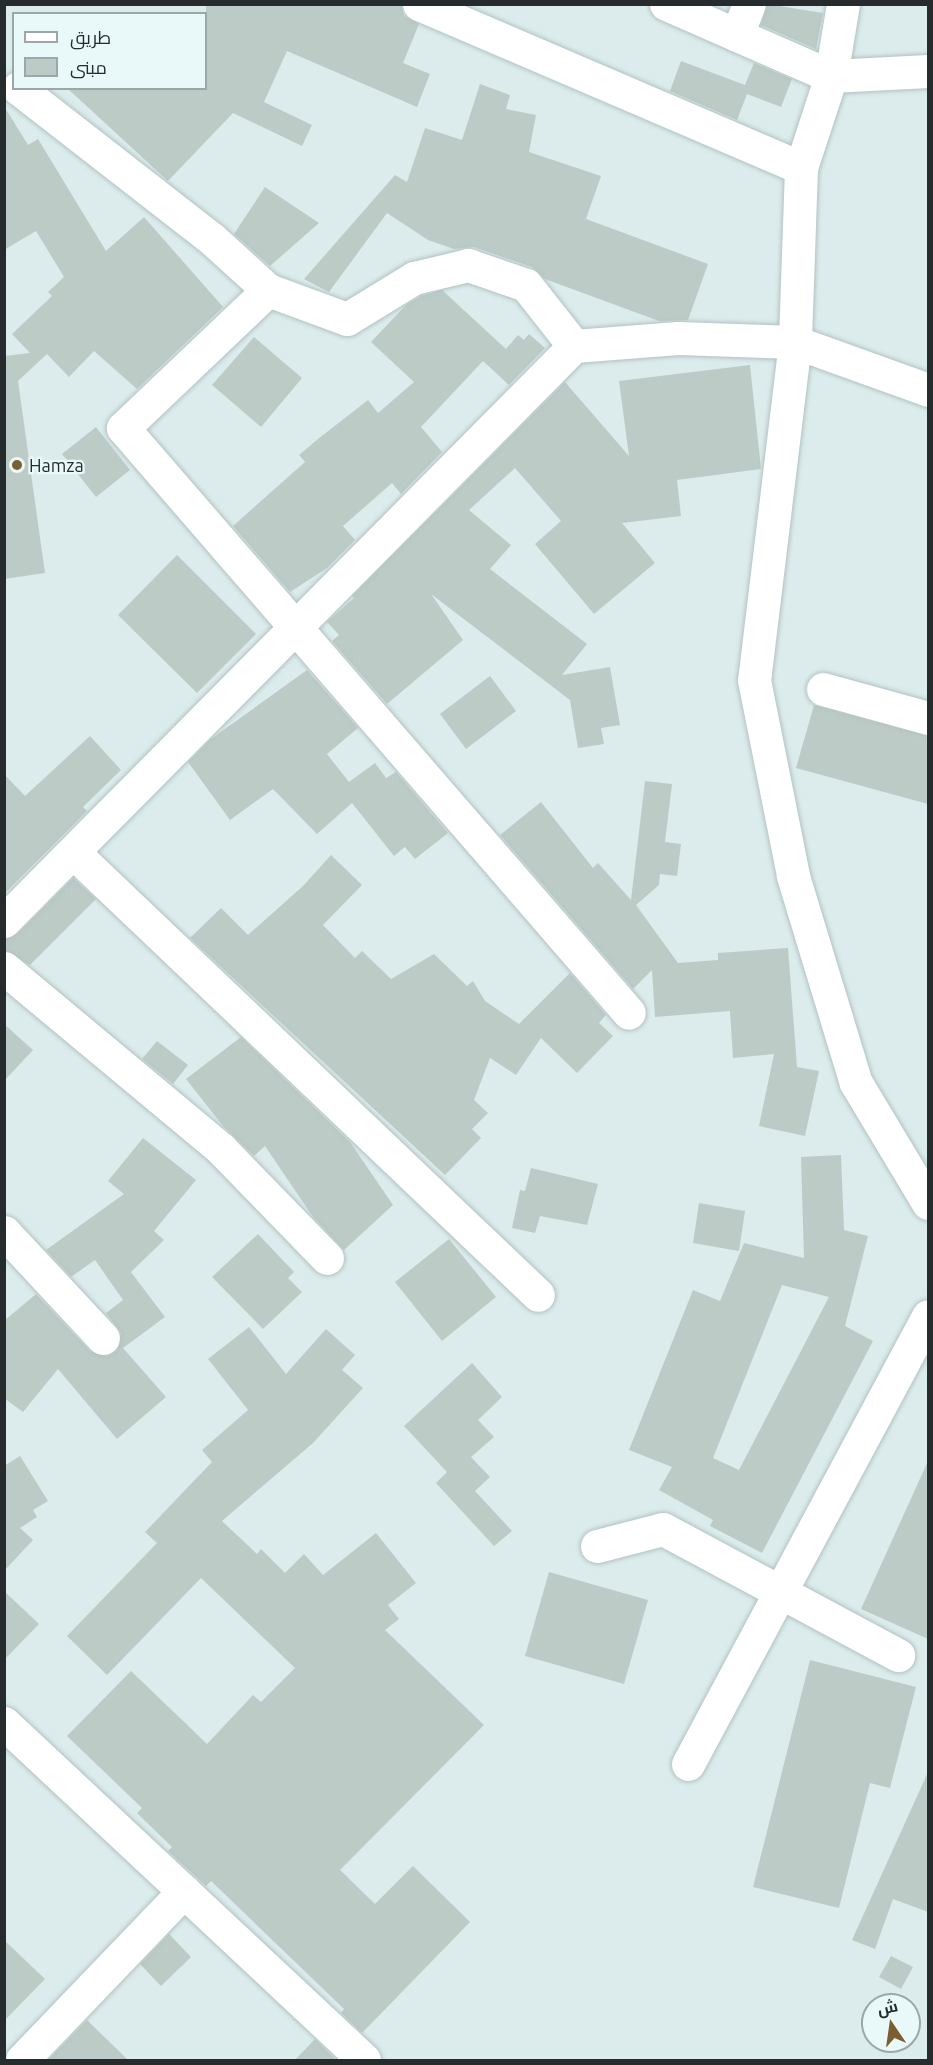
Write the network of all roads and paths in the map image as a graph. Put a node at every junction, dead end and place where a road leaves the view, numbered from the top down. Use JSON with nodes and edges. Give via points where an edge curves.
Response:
{"nodes":[{"id":1,"x":419,"y":4,"type":"edge"},
{"id":2,"x":749,"y":4,"type":"edge"},
{"id":3,"x":843,"y":4,"type":"edge"},
{"id":4,"x":673,"y":6,"type":"edge"},
{"id":5,"x":469,"y":14,"type":"edge"},
{"id":6,"x":737,"y":35,"type":"junction"},
{"id":7,"x":928,"y":71,"type":"edge"},
{"id":8,"x":831,"y":76,"type":"junction"},
{"id":9,"x":21,"y":90,"type":"edge"},
{"id":10,"x":801,"y":168,"type":"junction"},
{"id":11,"x":268,"y":290,"type":"junction"},
{"id":12,"x":795,"y":342,"type":"junction"},
{"id":13,"x":574,"y":346,"type":"junction"},
{"id":14,"x":928,"y":390,"type":"edge"},
{"id":15,"x":296,"y":627,"type":"junction"},
{"id":16,"x":823,"y":689,"type":"dead end"},
{"id":17,"x":928,"y":718,"type":"edge"},
{"id":18,"x":73,"y":852,"type":"junction"},
{"id":19,"x":4,"y":921,"type":"edge"},
{"id":20,"x":4,"y":968,"type":"edge"},
{"id":21,"x":629,"y":1013,"type":"dead end"},
{"id":22,"x":928,"y":1203,"type":"edge"},
{"id":23,"x":4,"y":1232,"type":"edge"},
{"id":24,"x":327,"y":1258,"type":"dead end"},
{"id":25,"x":538,"y":1295,"type":"dead end"},
{"id":26,"x":928,"y":1316,"type":"edge"},
{"id":27,"x":103,"y":1338,"type":"dead end"},
{"id":28,"x":597,"y":1546,"type":"dead end"},
{"id":29,"x":781,"y":1593,"type":"junction"},
{"id":30,"x":898,"y":1655,"type":"dead end"},
{"id":31,"x":4,"y":1723,"type":"edge"},
{"id":32,"x":688,"y":1764,"type":"dead end"},
{"id":33,"x":184,"y":1891,"type":"junction"},
{"id":34,"x":22,"y":2061,"type":"edge"},
{"id":35,"x":364,"y":2061,"type":"edge"}],
"edges":[{"from":1,"to":5,"type":"street"},
{"from":2,"to":6,"type":"street"},
{"from":3,"to":8,"type":"street"},
{"from":4,"to":6,"type":"street"},
{"from":5,"to":10,"type":"street"},
{"from":6,"to":8,"type":"street"},
{"from":7,"to":8,"type":"street"},
{"from":8,"to":10,"type":"street"},
{"from":9,"to":11,"type":"street","via":[[212,239]]},
{"from":10,"to":12,"type":"street"},
{"from":11,"to":13,"type":"street","via":[[347,319],[414,278],[468,265],[526,285]]},
{"from":11,"to":15,"type":"street","via":[[123,428]]},
{"from":12,"to":13,"type":"street","via":[[678,338]]},
{"from":12,"to":14,"type":"street"},
{"from":12,"to":22,"type":"street","via":[[754,680],[793,876],[856,1083]]},
{"from":13,"to":15,"type":"street"},
{"from":15,"to":18,"type":"street"},
{"from":15,"to":21,"type":"street"},
{"from":16,"to":17,"type":"street"},
{"from":18,"to":19,"type":"street"},
{"from":18,"to":25,"type":"street"},
{"from":20,"to":24,"type":"street","via":[[221,1149]]},
{"from":23,"to":27,"type":"street"},
{"from":26,"to":29,"type":"street"},
{"from":28,"to":29,"type":"street","via":[[663,1529]]},
{"from":29,"to":30,"type":"street"},
{"from":29,"to":32,"type":"street"},
{"from":31,"to":33,"type":"street"},
{"from":33,"to":34,"type":"street"},
{"from":33,"to":35,"type":"street"}]}
